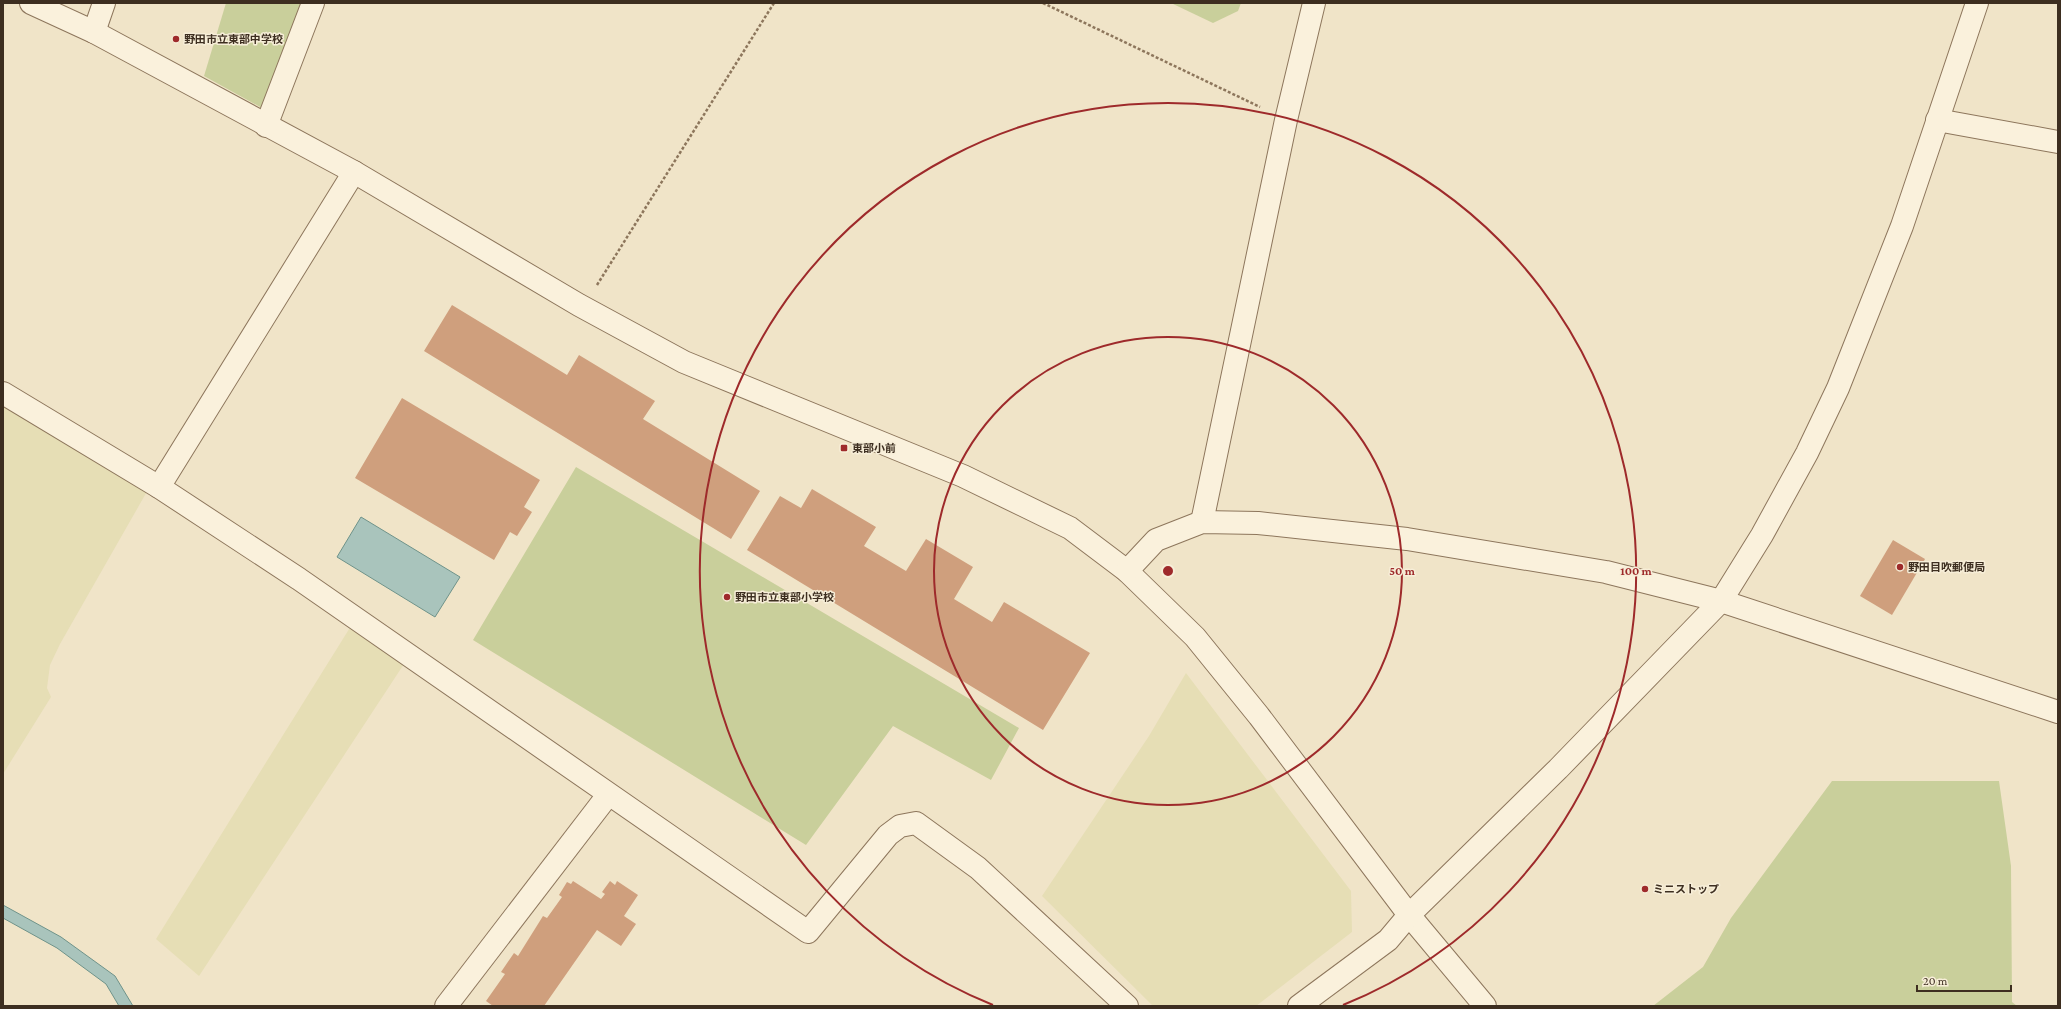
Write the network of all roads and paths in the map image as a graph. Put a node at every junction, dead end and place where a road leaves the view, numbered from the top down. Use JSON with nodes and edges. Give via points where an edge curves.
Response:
{"nodes":[{"id":1,"x":31,"y":3,"type":"edge"},
{"id":2,"x":104,"y":3,"type":"edge"},
{"id":3,"x":313,"y":3,"type":"edge"},
{"id":4,"x":774,"y":3,"type":"edge"},
{"id":5,"x":1042,"y":3,"type":"edge"},
{"id":6,"x":1314,"y":3,"type":"edge"},
{"id":7,"x":1977,"y":3,"type":"edge"},
{"id":8,"x":94,"y":32,"type":"junction"},
{"id":9,"x":1286,"y":120,"type":"junction"},
{"id":10,"x":1937,"y":120,"type":"junction"},
{"id":11,"x":266,"y":126,"type":"junction"},
{"id":12,"x":2058,"y":142,"type":"edge"},
{"id":13,"x":354,"y":172,"type":"junction"},
{"id":14,"x":582,"y":307,"type":"junction"},
{"id":15,"x":3,"y":393,"type":"edge"},
{"id":16,"x":160,"y":487,"type":"junction"},
{"id":17,"x":1202,"y":522,"type":"junction"},
{"id":18,"x":1127,"y":571,"type":"junction"},
{"id":19,"x":1721,"y":601,"type":"junction"},
{"id":20,"x":2058,"y":712,"type":"edge"},
{"id":21,"x":608,"y":795,"type":"junction"},
{"id":22,"x":1409,"y":915,"type":"junction"},
{"id":23,"x":446,"y":1006,"type":"edge"},
{"id":24,"x":1127,"y":1006,"type":"edge"},
{"id":25,"x":1299,"y":1006,"type":"edge"},
{"id":26,"x":1486,"y":1006,"type":"edge"}],
"edges":[{"from":1,"to":8,"type":"street"},
{"from":2,"to":8,"type":"street"},
{"from":3,"to":11,"type":"street"},
{"from":4,"to":14,"type":"path"},
{"from":5,"to":9,"type":"path"},
{"from":6,"to":9,"type":"street"},
{"from":7,"to":10,"type":"street"},
{"from":8,"to":11,"type":"street"},
{"from":9,"to":17,"type":"street"},
{"from":10,"to":12,"type":"street"},
{"from":10,"to":19,"type":"street","via":[[1902,226],[1838,388],[1762,535]]},
{"from":11,"to":13,"type":"street"},
{"from":13,"to":14,"type":"street"},
{"from":13,"to":16,"type":"street"},
{"from":14,"to":18,"type":"street","via":[[684,362],[964,476],[1070,528]]},
{"from":15,"to":16,"type":"street"},
{"from":16,"to":21,"type":"street","via":[[299,579]]},
{"from":17,"to":18,"type":"street","via":[[1156,540]]},
{"from":17,"to":19,"type":"street","via":[[1258,523],[1407,539],[1606,572]]},
{"from":18,"to":22,"type":"street","via":[[1195,637],[1259,716]]},
{"from":19,"to":20,"type":"street"},
{"from":19,"to":22,"type":"street","via":[[1558,769]]},
{"from":21,"to":23,"type":"street"},
{"from":21,"to":24,"type":"street","via":[[808,932],[888,835],[900,826],[916,823],[978,868]]},
{"from":22,"to":25,"type":"street","via":[[1388,940]]},
{"from":22,"to":26,"type":"street"}]}
